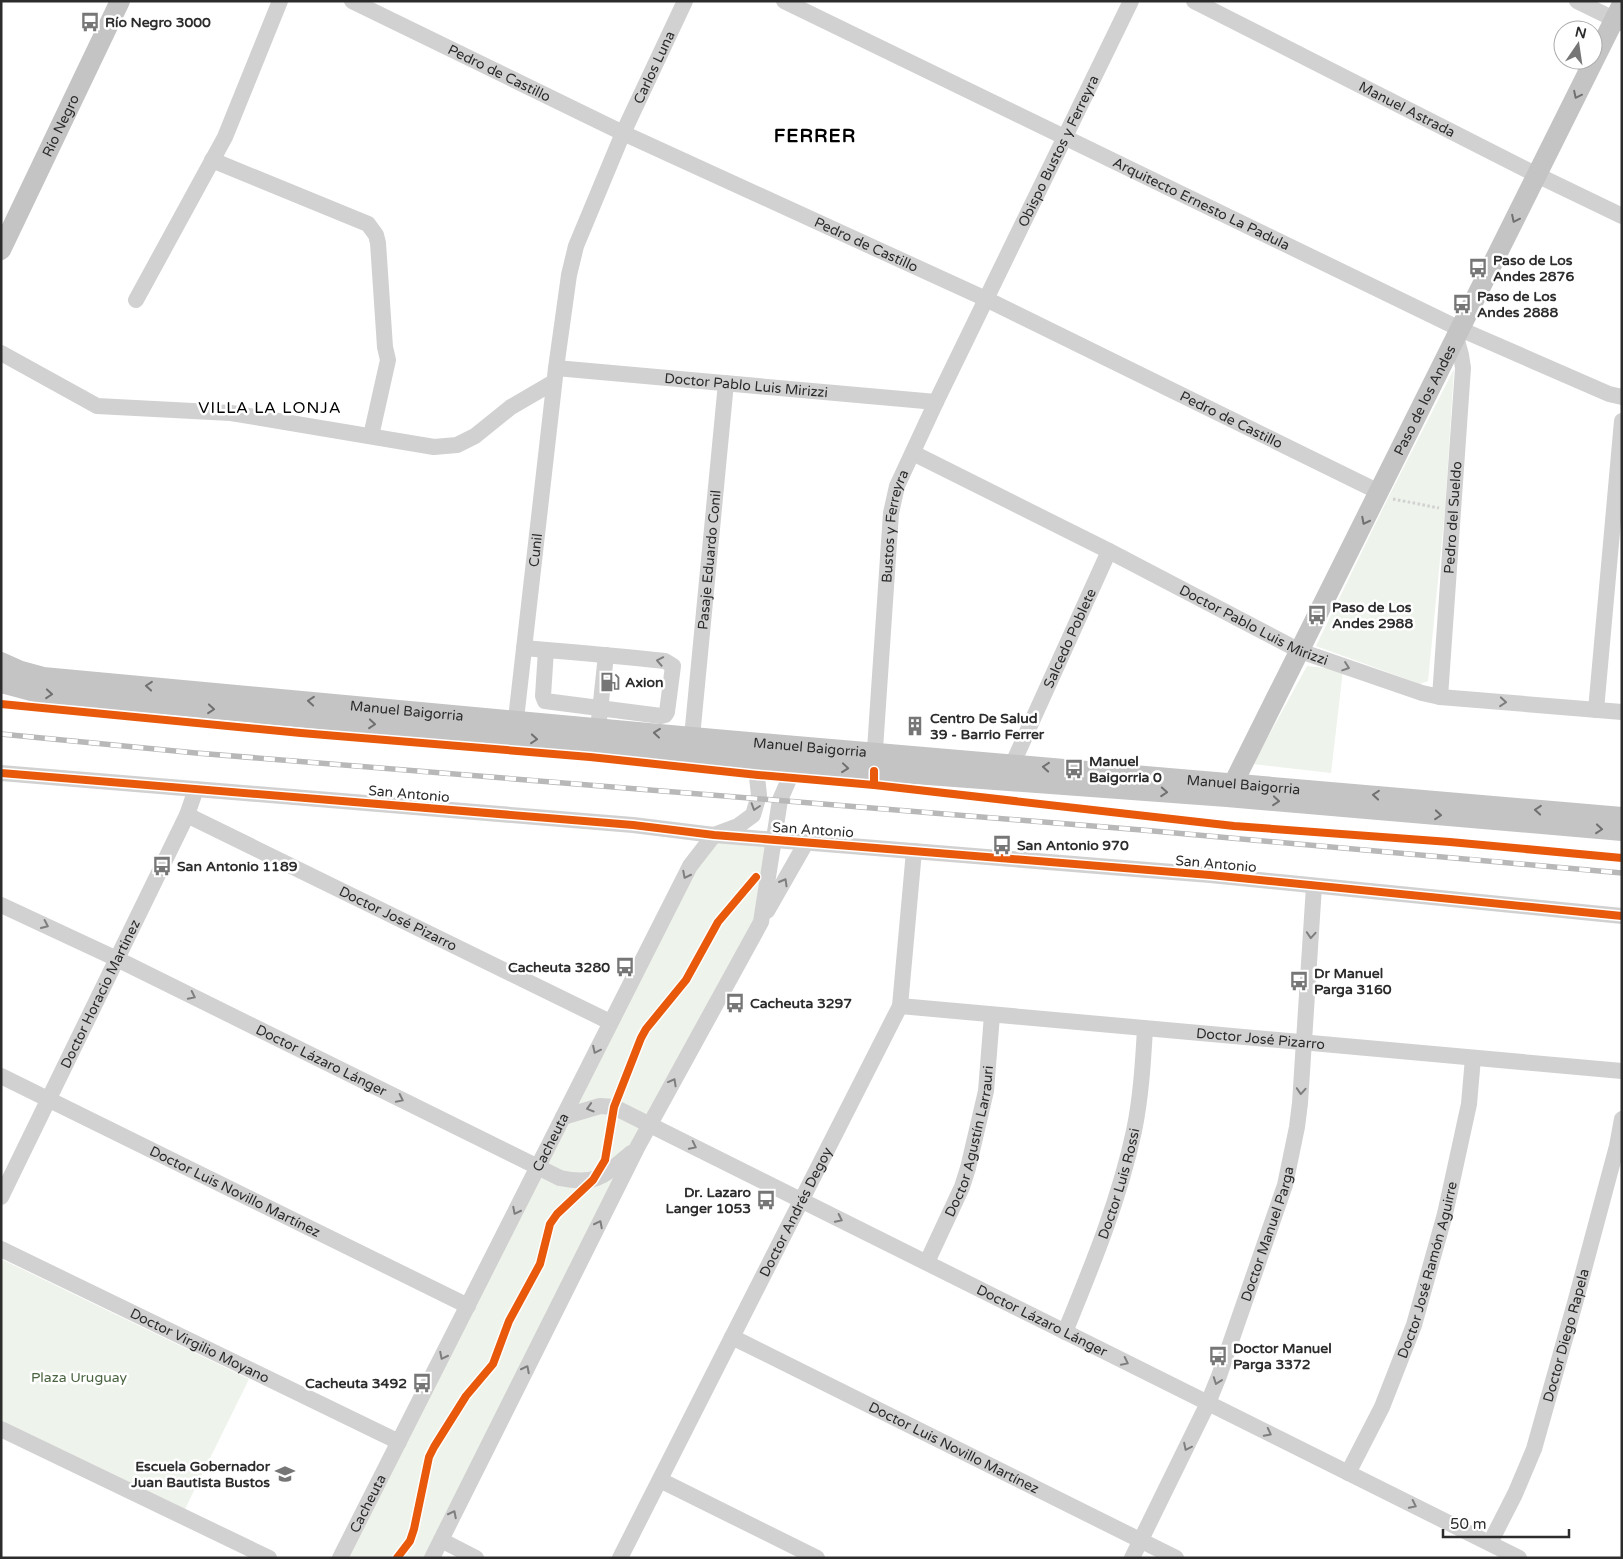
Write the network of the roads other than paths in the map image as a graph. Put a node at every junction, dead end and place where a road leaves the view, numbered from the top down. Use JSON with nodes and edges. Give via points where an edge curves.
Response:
{"nodes":[{"id":1,"x":120,"y":1,"type":"edge"},
{"id":2,"x":280,"y":1,"type":"edge"},
{"id":3,"x":352,"y":1,"type":"edge"},
{"id":4,"x":685,"y":1,"type":"edge"},
{"id":5,"x":784,"y":1,"type":"edge"},
{"id":6,"x":1131,"y":1,"type":"edge"},
{"id":7,"x":1194,"y":1,"type":"edge"},
{"id":8,"x":1577,"y":1,"type":"edge"},
{"id":9,"x":1619,"y":16,"type":"edge"},
{"id":10,"x":623,"y":133,"type":"junction"},
{"id":11,"x":1065,"y":137,"type":"junction"},
{"id":12,"x":212,"y":160,"type":"junction"},
{"id":13,"x":1537,"y":175,"type":"junction"},
{"id":14,"x":1622,"y":216,"type":"edge"},
{"id":15,"x":1,"y":250,"type":"edge"},
{"id":16,"x":136,"y":300,"type":"dead end"},
{"id":17,"x":986,"y":300,"type":"junction"},
{"id":18,"x":1458,"y":333,"type":"junction"},
{"id":19,"x":1,"y":353,"type":"edge"},
{"id":20,"x":555,"y":375,"type":"junction"},
{"id":21,"x":726,"y":383,"type":"junction"},
{"id":22,"x":1622,"y":397,"type":"edge"},
{"id":23,"x":936,"y":402,"type":"junction"},
{"id":24,"x":1622,"y":421,"type":"edge"},
{"id":25,"x":371,"y":436,"type":"junction"},
{"id":26,"x":913,"y":452,"type":"junction"},
{"id":27,"x":1384,"y":495,"type":"junction"},
{"id":28,"x":1109,"y":551,"type":"junction"},
{"id":29,"x":524,"y":648,"type":"junction"},
{"id":30,"x":546,"y":650,"type":"junction"},
{"id":31,"x":1300,"y":651,"type":"junction"},
{"id":32,"x":606,"y":655,"type":"junction"},
{"id":33,"x":1,"y":662,"type":"edge"},
{"id":34,"x":1,"y":683,"type":"edge"},
{"id":35,"x":1440,"y":697,"type":"junction"},
{"id":36,"x":1596,"y":710,"type":"junction"},
{"id":37,"x":1622,"y":712,"type":"edge"},
{"id":38,"x":516,"y":719,"type":"junction"},
{"id":39,"x":566,"y":723,"type":"junction"},
{"id":40,"x":598,"y":727,"type":"junction"},
{"id":41,"x":627,"y":730,"type":"junction"},
{"id":42,"x":692,"y":736,"type":"junction"},
{"id":43,"x":756,"y":751,"type":"junction"},
{"id":44,"x":798,"y":755,"type":"junction"},
{"id":45,"x":874,"y":762,"type":"junction"},
{"id":46,"x":1008,"y":772,"type":"junction"},
{"id":47,"x":1,"y":773,"type":"edge"},
{"id":48,"x":196,"y":789,"type":"junction"},
{"id":49,"x":1230,"y":790,"type":"junction"},
{"id":50,"x":187,"y":815,"type":"junction"},
{"id":51,"x":1622,"y":817,"type":"edge"},
{"id":52,"x":1622,"y":831,"type":"edge"},
{"id":53,"x":714,"y":835,"type":"junction"},
{"id":54,"x":774,"y":840,"type":"junction"},
{"id":55,"x":807,"y":841,"type":"junction"},
{"id":56,"x":914,"y":851,"type":"junction"},
{"id":57,"x":1314,"y":886,"type":"junction"},
{"id":58,"x":1,"y":905,"type":"edge"},
{"id":59,"x":1622,"y":916,"type":"edge"},
{"id":60,"x":760,"y":922,"type":"junction"},
{"id":61,"x":117,"y":959,"type":"junction"},
{"id":62,"x":900,"y":1006,"type":"junction"},
{"id":63,"x":992,"y":1015,"type":"junction"},
{"id":64,"x":610,"y":1022,"type":"junction"},
{"id":65,"x":1145,"y":1029,"type":"junction"},
{"id":66,"x":1304,"y":1043,"type":"junction"},
{"id":67,"x":1473,"y":1058,"type":"junction"},
{"id":68,"x":1622,"y":1071,"type":"edge"},
{"id":69,"x":1,"y":1076,"type":"edge"},
{"id":70,"x":49,"y":1099,"type":"junction"},
{"id":71,"x":563,"y":1117,"type":"junction"},
{"id":72,"x":1622,"y":1119,"type":"edge"},
{"id":73,"x":650,"y":1124,"type":"junction"},
{"id":74,"x":638,"y":1146,"type":"junction"},
{"id":75,"x":538,"y":1167,"type":"junction"},
{"id":76,"x":1,"y":1196,"type":"edge"},
{"id":77,"x":802,"y":1200,"type":"junction"},
{"id":78,"x":1,"y":1249,"type":"edge"},
{"id":79,"x":927,"y":1262,"type":"junction"},
{"id":80,"x":468,"y":1306,"type":"junction"},
{"id":81,"x":1065,"y":1332,"type":"junction"},
{"id":82,"x":732,"y":1337,"type":"junction"},
{"id":83,"x":1208,"y":1403,"type":"junction"},
{"id":84,"x":1,"y":1429,"type":"edge"},
{"id":85,"x":399,"y":1442,"type":"junction"},
{"id":86,"x":1348,"y":1473,"type":"junction"},
{"id":87,"x":660,"y":1480,"type":"junction"},
{"id":88,"x":441,"y":1540,"type":"junction"},
{"id":89,"x":1141,"y":1540,"type":"junction"},
{"id":90,"x":1490,"y":1543,"type":"junction"},
{"id":91,"x":269,"y":1558,"type":"edge"},
{"id":92,"x":340,"y":1558,"type":"edge"},
{"id":93,"x":432,"y":1558,"type":"edge"},
{"id":94,"x":476,"y":1558,"type":"edge"},
{"id":95,"x":620,"y":1558,"type":"edge"},
{"id":96,"x":817,"y":1558,"type":"edge"},
{"id":97,"x":1132,"y":1558,"type":"edge"},
{"id":98,"x":1176,"y":1558,"type":"edge"},
{"id":99,"x":1519,"y":1558,"type":"edge"}],
"edges":[{"from":1,"to":15,"type":"main road","name":"Río Negro"},
{"from":2,"to":12,"type":"street","via":[[225,137]]},
{"from":3,"to":10,"type":"street","name":"Pedro de Castillo"},
{"from":4,"to":10,"type":"street","name":"Carlos Luna"},
{"from":5,"to":11,"type":"street","name":"Arquitecto Ernesto La Padula"},
{"from":6,"to":11,"type":"street","name":"Obispo Bustos y Ferreyra"},
{"from":7,"to":13,"type":"street","name":"Manuel Astrada"},
{"from":8,"to":9,"type":"street"},
{"from":9,"to":13,"type":"main road","name":"Paso de los Andes","one_way":true},
{"from":10,"to":17,"type":"street","name":"Pedro de Castillo"},
{"from":10,"to":20,"type":"street","name":"Carlos Luna","via":[[576,246]]},
{"from":11,"to":17,"type":"street","name":"Obispo Bustos y Ferreyra"},
{"from":11,"to":18,"type":"street","name":"Arquitecto Ernesto La Padula"},
{"from":12,"to":16,"type":"street"},
{"from":12,"to":25,"type":"street","via":[[368,224],[376,235],[388,360]]},
{"from":13,"to":14,"type":"street","name":"Manuel Astrada"},
{"from":13,"to":18,"type":"main road","name":"Paso de los Andes","one_way":true},
{"from":17,"to":23,"type":"street","name":"Bustos y Ferreyra"},
{"from":17,"to":27,"type":"street","name":"Pedro de Castillo"},
{"from":18,"to":22,"type":"street","name":"Arquitecto Ernesto La Padula"},
{"from":18,"to":27,"type":"main road","name":"Paso de los Andes"},
{"from":18,"to":35,"type":"street","name":"Pedro del Sueldo","via":[[1463,368]]},
{"from":19,"to":25,"type":"street","via":[[96,406],[230,413]]},
{"from":20,"to":21,"type":"street","name":"Doctor Pablo Luis Mirizzi"},
{"from":20,"to":25,"type":"street","via":[[474,436],[457,445],[434,447]]},
{"from":20,"to":29,"type":"street","name":"Cunil"},
{"from":21,"to":23,"type":"street","name":"Doctor Pablo Luis Mirizzi"},
{"from":21,"to":42,"type":"street","name":"Pasaje Eduardo Conil"},
{"from":23,"to":26,"type":"street","name":"Bustos y Ferreyra"},
{"from":24,"to":36,"type":"street"},
{"from":26,"to":28,"type":"street","name":"Doctor Pablo Luis Mirizzi"},
{"from":26,"to":45,"type":"street","name":"Bustos y Ferreyra","via":[[897,486],[891,513]]},
{"from":27,"to":31,"type":"main road","name":"Paso de los Andes","one_way":true},
{"from":28,"to":31,"type":"street","name":"Doctor Pablo Luis Mirizzi"},
{"from":28,"to":46,"type":"street","name":"Salcedo Poblete"},
{"from":29,"to":30,"type":"street"},
{"from":29,"to":38,"type":"street","name":"Cunil"},
{"from":30,"to":32,"type":"street"},
{"from":30,"to":39,"type":"street","via":[[544,701]]},
{"from":31,"to":35,"type":"street","name":"Doctor Pablo Luis Mirizzi","one_way":true},
{"from":31,"to":49,"type":"main road","name":"Paso de los Andes"},
{"from":32,"to":40,"type":"street"},
{"from":41,"to":32,"type":"street","one_way":true,"via":[[665,715],[673,666],[665,661]]},
{"from":38,"to":33,"type":"main road","name":"Manuel Baigorria","one_way":true,"via":[[44,676]]},
{"from":34,"to":39,"type":"main road","name":"Manuel Baigorria","one_way":true,"via":[[38,693]]},
{"from":35,"to":36,"type":"street","name":"Doctor Pablo Luis Mirizzi","one_way":true},
{"from":36,"to":37,"type":"street","name":"Doctor Pablo Luis Mirizzi"},
{"from":38,"to":39,"type":"main road","name":"Manuel Baigorria"},
{"from":39,"to":40,"type":"main road","name":"Manuel Baigorria"},
{"from":39,"to":40,"type":"street"},
{"from":40,"to":41,"type":"main road","name":"Manuel Baigorria"},
{"from":40,"to":41,"type":"street"},
{"from":42,"to":41,"type":"main road","name":"Manuel Baigorria","one_way":true},
{"from":41,"to":43,"type":"main road","name":"Manuel Baigorria"},
{"from":42,"to":43,"type":"main road","name":"Manuel Baigorria"},
{"from":43,"to":44,"type":"main road","name":"Manuel Baigorria"},
{"from":43,"to":53,"type":"street","one_way":true,"via":[[759,795],[753,815],[738,826]]},
{"from":44,"to":45,"type":"main road","name":"Manuel Baigorria"},
{"from":44,"to":54,"type":"street","via":[[780,800]]},
{"from":45,"to":46,"type":"main road","name":"Manuel Baigorria"},
{"from":46,"to":49,"type":"main road","name":"Manuel Baigorria"},
{"from":47,"to":48,"type":"street","name":"San Antonio"},
{"from":48,"to":50,"type":"street","name":"Doctor Horacio Martinez"},
{"from":48,"to":53,"type":"street","name":"San Antonio","via":[[634,825]]},
{"from":51,"to":49,"type":"main road","name":"Manuel Baigorria","one_way":true},
{"from":49,"to":52,"type":"main road","name":"Manuel Baigorria","one_way":true},
{"from":50,"to":61,"type":"street","name":"Doctor Horacio Martinez"},
{"from":50,"to":64,"type":"street","name":"Doctor José Pizarro"},
{"from":53,"to":54,"type":"street","name":"San Antonio"},
{"from":53,"to":64,"type":"street","name":"Cacheuta","one_way":true,"via":[[690,866]]},
{"from":54,"to":55,"type":"street","name":"San Antonio"},
{"from":54,"to":60,"type":"street"},
{"from":55,"to":56,"type":"street","name":"San Antonio"},
{"from":60,"to":55,"type":"street","one_way":true},
{"from":56,"to":57,"type":"street","name":"San Antonio"},
{"from":56,"to":62,"type":"street","name":"Doctor Andrés Degoy"},
{"from":57,"to":59,"type":"street","name":"San Antonio"},
{"from":57,"to":66,"type":"street","name":"Doctor Manuel Parga","one_way":true},
{"from":58,"to":61,"type":"street","name":"Doctor Lázaro Lánger","one_way":true},
{"from":73,"to":60,"type":"street","one_way":true},
{"from":61,"to":70,"type":"street","name":"Doctor Horacio Martinez"},
{"from":61,"to":75,"type":"street","name":"Doctor Lázaro Lánger","one_way":true},
{"from":62,"to":63,"type":"street","name":"Doctor José Pizarro"},
{"from":62,"to":77,"type":"street","name":"Doctor Andrés Degoy"},
{"from":63,"to":65,"type":"street","name":"Doctor José Pizarro"},
{"from":63,"to":79,"type":"street","name":"Doctor Agustín Larrauri","via":[[986,1091],[968,1168]]},
{"from":64,"to":71,"type":"street","name":"Cacheuta","one_way":true},
{"from":65,"to":66,"type":"street","name":"Doctor José Pizarro"},
{"from":65,"to":81,"type":"street","name":"Doctor Luis Rossi","via":[[1134,1132],[1107,1227]]},
{"from":66,"to":67,"type":"street","name":"Doctor José Pizarro"},
{"from":66,"to":83,"type":"street","name":"Doctor Manuel Parga","one_way":true,"via":[[1297,1127],[1285,1185]]},
{"from":67,"to":68,"type":"street","name":"Doctor José Pizarro"},
{"from":67,"to":86,"type":"street","name":"Doctor José Ramón Aguirre","via":[[1467,1114],[1445,1214],[1414,1325],[1382,1407]]},
{"from":69,"to":70,"type":"street","name":"Doctor Luis Novillo Martínez"},
{"from":70,"to":76,"type":"street","name":"Doctor Horacio Martinez"},
{"from":70,"to":80,"type":"street","name":"Doctor Luis Novillo Martínez"},
{"from":73,"to":71,"type":"street","name":"Doctor Lázaro Lánger","one_way":true,"via":[[606,1106]]},
{"from":71,"to":75,"type":"street","name":"Cacheuta"},
{"from":72,"to":90,"type":"street","name":"Doctor Diego Rapela","via":[[1534,1449],[1516,1494]]},
{"from":73,"to":74,"type":"street"},
{"from":73,"to":77,"type":"street","name":"Doctor Lázaro Lánger","one_way":true},
{"from":74,"to":75,"type":"street","name":"Doctor Lázaro Lánger","via":[[611,1170],[593,1180],[560,1178]]},
{"from":88,"to":74,"type":"street","one_way":true},
{"from":75,"to":80,"type":"street","name":"Cacheuta","one_way":true},
{"from":77,"to":79,"type":"street","name":"Doctor Lázaro Lánger","one_way":true},
{"from":77,"to":82,"type":"street","name":"Doctor Andrés Degoy"},
{"from":78,"to":85,"type":"street","name":"Doctor Virgilio Moyano"},
{"from":79,"to":81,"type":"street","name":"Doctor Lázaro Lánger"},
{"from":80,"to":85,"type":"street","name":"Cacheuta","one_way":true},
{"from":81,"to":83,"type":"street","name":"Doctor Lázaro Lánger","one_way":true},
{"from":82,"to":87,"type":"street","name":"Doctor Andrés Degoy"},
{"from":82,"to":89,"type":"street","name":"Doctor Luis Novillo Martínez"},
{"from":83,"to":86,"type":"street","name":"Doctor Lázaro Lánger","one_way":true},
{"from":83,"to":89,"type":"street","name":"Doctor Manuel Parga","one_way":true},
{"from":84,"to":91,"type":"street"},
{"from":85,"to":92,"type":"street","name":"Cacheuta"},
{"from":86,"to":90,"type":"street","name":"Doctor Lázaro Lánger","one_way":true},
{"from":87,"to":95,"type":"street","name":"Doctor Andrés Degoy"},
{"from":87,"to":96,"type":"street"},
{"from":88,"to":93,"type":"street"},
{"from":88,"to":94,"type":"street"},
{"from":89,"to":97,"type":"street","name":"Doctor Manuel Parga"},
{"from":89,"to":98,"type":"street","name":"Doctor Luis Novillo Martínez"},
{"from":90,"to":99,"type":"street","name":"Doctor Lázaro Lánger"}]}
